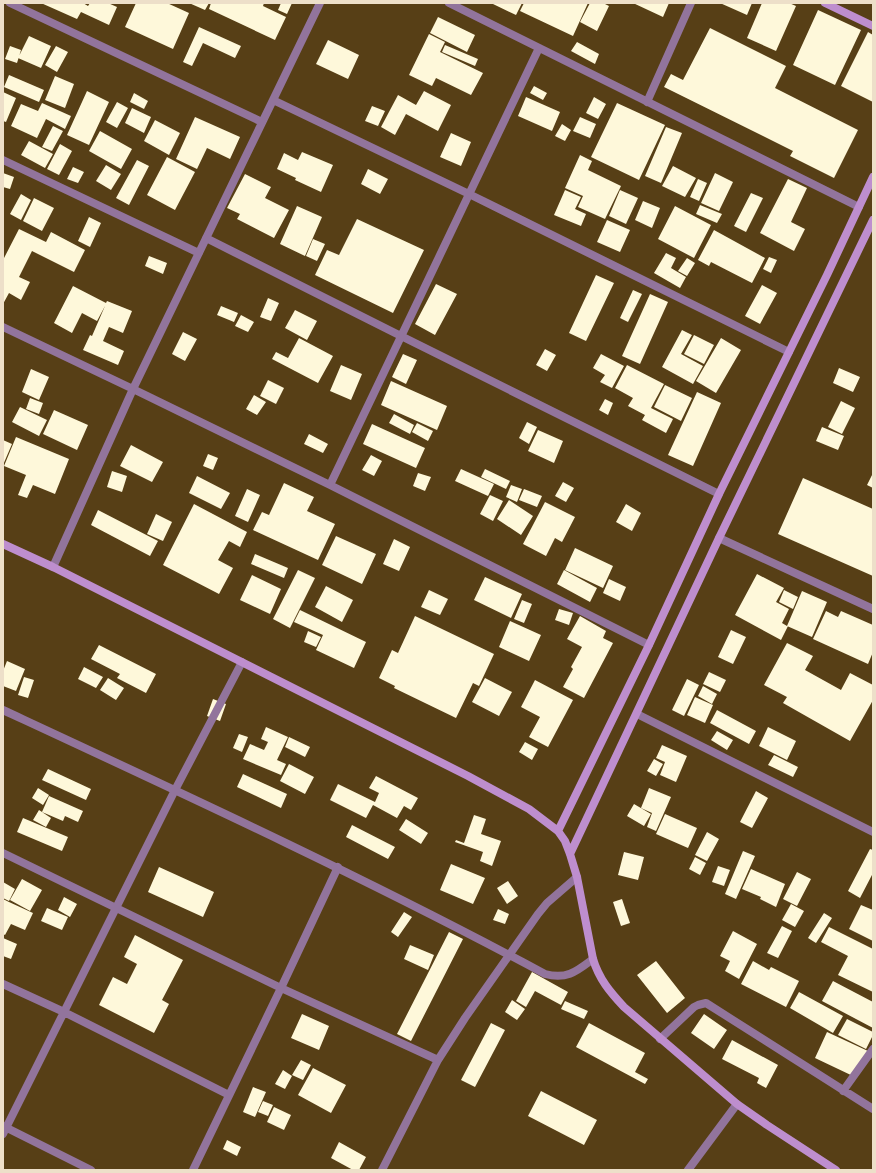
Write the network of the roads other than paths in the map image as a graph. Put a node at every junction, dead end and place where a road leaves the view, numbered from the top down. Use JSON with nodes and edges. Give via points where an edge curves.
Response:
{"nodes":[{"id":1,"x":10,"y":3,"type":"edge"},
{"id":2,"x":320,"y":3,"type":"edge"},
{"id":3,"x":449,"y":3,"type":"edge"},
{"id":4,"x":691,"y":3,"type":"edge"},
{"id":5,"x":825,"y":3,"type":"edge"},
{"id":6,"x":873,"y":26,"type":"edge"},
{"id":7,"x":538,"y":48,"type":"junction"},
{"id":8,"x":273,"y":100,"type":"junction"},
{"id":9,"x":648,"y":102,"type":"junction"},
{"id":10,"x":262,"y":122,"type":"junction"},
{"id":11,"x":3,"y":160,"type":"edge"},
{"id":12,"x":873,"y":177,"type":"edge"},
{"id":13,"x":469,"y":194,"type":"junction"},
{"id":14,"x":859,"y":208,"type":"junction"},
{"id":15,"x":873,"y":220,"type":"edge"},
{"id":16,"x":206,"y":238,"type":"junction"},
{"id":17,"x":199,"y":253,"type":"junction"},
{"id":18,"x":3,"y":327,"type":"edge"},
{"id":19,"x":401,"y":336,"type":"junction"},
{"id":20,"x":789,"y":352,"type":"junction"},
{"id":21,"x":133,"y":389,"type":"junction"},
{"id":22,"x":330,"y":485,"type":"junction"},
{"id":23,"x":719,"y":494,"type":"junction"},
{"id":24,"x":719,"y":538,"type":"junction"},
{"id":25,"x":3,"y":544,"type":"edge"},
{"id":26,"x":53,"y":567,"type":"junction"},
{"id":27,"x":873,"y":609,"type":"edge"},
{"id":28,"x":649,"y":645,"type":"junction"},
{"id":29,"x":242,"y":662,"type":"junction"},
{"id":30,"x":3,"y":710,"type":"edge"},
{"id":31,"x":636,"y":714,"type":"junction"},
{"id":32,"x":175,"y":790,"type":"junction"},
{"id":33,"x":558,"y":831,"type":"junction"},
{"id":34,"x":873,"y":832,"type":"edge"},
{"id":35,"x":3,"y":853,"type":"edge"},
{"id":36,"x":570,"y":854,"type":"junction"},
{"id":37,"x":338,"y":867,"type":"junction"},
{"id":38,"x":577,"y":878,"type":"junction"},
{"id":39,"x":117,"y":907,"type":"junction"},
{"id":40,"x":509,"y":955,"type":"junction"},
{"id":41,"x":593,"y":959,"type":"junction"},
{"id":42,"x":3,"y":984,"type":"edge"},
{"id":43,"x":282,"y":988,"type":"junction"},
{"id":44,"x":64,"y":1012,"type":"junction"},
{"id":45,"x":660,"y":1039,"type":"junction"},
{"id":46,"x":873,"y":1049,"type":"edge"},
{"id":47,"x":438,"y":1060,"type":"junction"},
{"id":48,"x":842,"y":1091,"type":"junction"},
{"id":49,"x":229,"y":1095,"type":"junction"},
{"id":50,"x":737,"y":1104,"type":"junction"},
{"id":51,"x":873,"y":1110,"type":"edge"},
{"id":52,"x":4,"y":1129,"type":"edge"},
{"id":53,"x":91,"y":1170,"type":"edge"},
{"id":54,"x":193,"y":1170,"type":"edge"},
{"id":55,"x":382,"y":1170,"type":"edge"},
{"id":56,"x":688,"y":1170,"type":"edge"},
{"id":57,"x":836,"y":1170,"type":"edge"}],
"edges":[{"from":1,"to":10,"type":"street"},
{"from":2,"to":8,"type":"street"},
{"from":3,"to":7,"type":"street"},
{"from":4,"to":9,"type":"street"},
{"from":5,"to":6,"type":"main road"},
{"from":7,"to":9,"type":"street"},
{"from":7,"to":13,"type":"street"},
{"from":8,"to":10,"type":"street"},
{"from":8,"to":13,"type":"street"},
{"from":9,"to":14,"type":"street"},
{"from":10,"to":16,"type":"street"},
{"from":11,"to":17,"type":"street"},
{"from":12,"to":14,"type":"main road"},
{"from":13,"to":19,"type":"street"},
{"from":13,"to":20,"type":"street"},
{"from":14,"to":20,"type":"main road"},
{"from":15,"to":24,"type":"main road"},
{"from":16,"to":17,"type":"street"},
{"from":16,"to":19,"type":"street"},
{"from":17,"to":21,"type":"street"},
{"from":18,"to":21,"type":"street"},
{"from":19,"to":22,"type":"street"},
{"from":19,"to":23,"type":"street"},
{"from":20,"to":23,"type":"main road"},
{"from":21,"to":22,"type":"street"},
{"from":21,"to":26,"type":"street"},
{"from":22,"to":28,"type":"street"},
{"from":23,"to":28,"type":"main road"},
{"from":24,"to":27,"type":"street"},
{"from":24,"to":31,"type":"main road"},
{"from":25,"to":26,"type":"main road"},
{"from":26,"to":29,"type":"main road"},
{"from":28,"to":33,"type":"main road"},
{"from":29,"to":32,"type":"street"},
{"from":29,"to":33,"type":"main road","via":[[510,798]]},
{"from":30,"to":32,"type":"street"},
{"from":31,"to":34,"type":"street"},
{"from":31,"to":36,"type":"main road"},
{"from":32,"to":37,"type":"street"},
{"from":32,"to":39,"type":"street"},
{"from":33,"to":36,"type":"main road"},
{"from":35,"to":39,"type":"street"},
{"from":36,"to":38,"type":"main road"},
{"from":37,"to":40,"type":"street"},
{"from":37,"to":43,"type":"street"},
{"from":38,"to":40,"type":"street","via":[[538,914]]},
{"from":38,"to":41,"type":"main road"},
{"from":39,"to":43,"type":"street"},
{"from":39,"to":44,"type":"street"},
{"from":40,"to":41,"type":"street","via":[[545,974],[559,976],[574,973]]},
{"from":40,"to":47,"type":"street"},
{"from":41,"to":45,"type":"main road","via":[[607,989]]},
{"from":42,"to":44,"type":"street"},
{"from":43,"to":47,"type":"street"},
{"from":43,"to":49,"type":"street"},
{"from":44,"to":49,"type":"street"},
{"from":44,"to":52,"type":"street"},
{"from":45,"to":48,"type":"street","via":[[694,1007],[706,1003]]},
{"from":45,"to":50,"type":"main road"},
{"from":46,"to":48,"type":"street"},
{"from":47,"to":55,"type":"street"},
{"from":48,"to":51,"type":"street"},
{"from":49,"to":54,"type":"street"},
{"from":50,"to":56,"type":"street"},
{"from":50,"to":57,"type":"main road"},
{"from":52,"to":53,"type":"street"}]}
